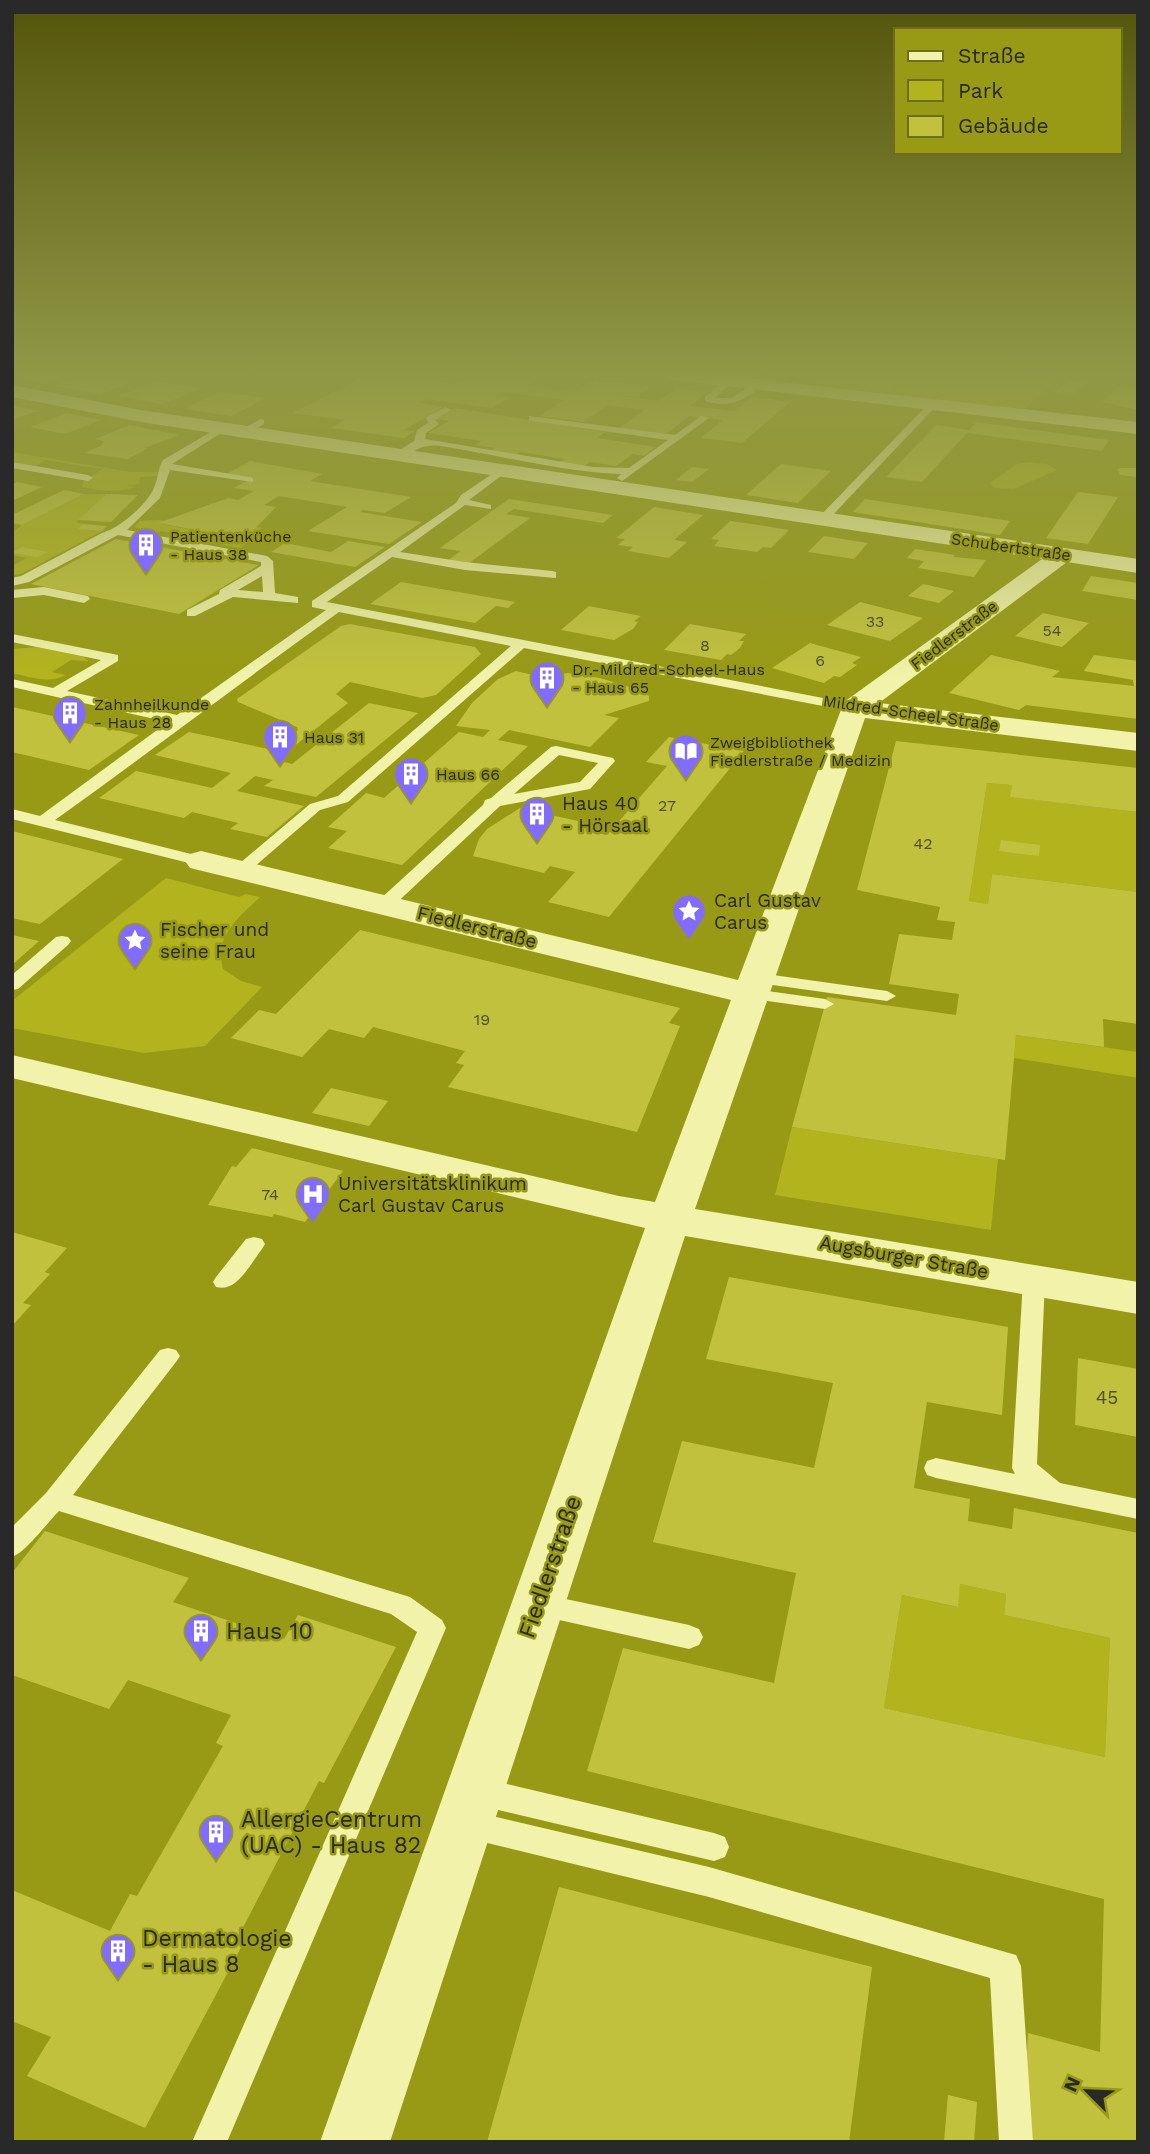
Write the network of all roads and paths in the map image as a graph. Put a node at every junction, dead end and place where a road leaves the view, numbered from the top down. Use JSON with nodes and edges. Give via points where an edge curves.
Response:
{"nodes":[{"id":1,"x":72,"y":476,"type":"edge"},
{"id":2,"x":157,"y":476,"type":"edge"},
{"id":3,"x":222,"y":476,"type":"edge"},
{"id":4,"x":495,"y":476,"type":"edge"},
{"id":5,"x":532,"y":476,"type":"edge"},
{"id":6,"x":626,"y":476,"type":"edge"},
{"id":7,"x":865,"y":476,"type":"edge"},
{"id":8,"x":88,"y":478,"type":"dead end"},
{"id":9,"x":249,"y":480,"type":"dead end"},
{"id":10,"x":610,"y":487,"type":"junction"},
{"id":11,"x":461,"y":500,"type":"junction"},
{"id":12,"x":487,"y":507,"type":"dead end"},
{"id":13,"x":829,"y":513,"type":"junction"},
{"id":14,"x":118,"y":532,"type":"junction"},
{"id":15,"x":388,"y":553,"type":"junction"},
{"id":16,"x":1062,"y":555,"type":"junction"},
{"id":17,"x":1138,"y":566,"type":"edge"},
{"id":18,"x":268,"y":567,"type":"junction"},
{"id":19,"x":551,"y":575,"type":"dead end"},
{"id":20,"x":12,"y":582,"type":"edge"},
{"id":21,"x":12,"y":594,"type":"edge"},
{"id":22,"x":269,"y":596,"type":"junction"},
{"id":23,"x":84,"y":599,"type":"dead end"},
{"id":24,"x":215,"y":599,"type":"junction"},
{"id":25,"x":294,"y":600,"type":"dead end"},
{"id":26,"x":337,"y":608,"type":"junction"},
{"id":27,"x":191,"y":613,"type":"dead end"},
{"id":28,"x":12,"y":638,"type":"edge"},
{"id":29,"x":520,"y":645,"type":"junction"},
{"id":30,"x":12,"y":683,"type":"edge"},
{"id":31,"x":56,"y":692,"type":"junction"},
{"id":32,"x":854,"y":708,"type":"junction"},
{"id":33,"x":179,"y":720,"type":"junction"},
{"id":34,"x":1138,"y":742,"type":"edge"},
{"id":35,"x":490,"y":803,"type":"junction"},
{"id":36,"x":12,"y":814,"type":"edge"},
{"id":37,"x":42,"y":822,"type":"junction"},
{"id":38,"x":201,"y":861,"type":"joint"},
{"id":39,"x":251,"y":862,"type":"junction"},
{"id":40,"x":384,"y":905,"type":"junction"},
{"id":41,"x":62,"y":941,"type":"dead end"},
{"id":42,"x":12,"y":985,"type":"edge"},
{"id":43,"x":755,"y":986,"type":"junction"},
{"id":44,"x":887,"y":996,"type":"dead end"},
{"id":45,"x":825,"y":1004,"type":"dead end"},
{"id":46,"x":12,"y":1066,"type":"edge"},
{"id":47,"x":670,"y":1218,"type":"junction"},
{"id":48,"x":254,"y":1244,"type":"dead end"},
{"id":49,"x":1034,"y":1280,"type":"junction"},
{"id":50,"x":224,"y":1282,"type":"dead end"},
{"id":51,"x":1138,"y":1298,"type":"edge"},
{"id":52,"x":168,"y":1356,"type":"dead end"},
{"id":53,"x":936,"y":1468,"type":"dead end"},
{"id":54,"x":1053,"y":1492,"type":"junction"},
{"id":55,"x":55,"y":1500,"type":"junction"},
{"id":56,"x":1138,"y":1509,"type":"edge"},
{"id":57,"x":12,"y":1546,"type":"edge"},
{"id":58,"x":536,"y":1604,"type":"junction"},
{"id":59,"x":689,"y":1637,"type":"dead end"},
{"id":60,"x":468,"y":1807,"type":"junction"},
{"id":61,"x":714,"y":1847,"type":"dead end"},
{"id":62,"x":209,"y":2142,"type":"edge"},
{"id":63,"x":355,"y":2142,"type":"edge"},
{"id":64,"x":1016,"y":2142,"type":"edge"}],
"edges":[{"from":1,"to":8,"type":"lane"},
{"from":2,"to":14,"type":"lane"},
{"from":3,"to":9,"type":"lane"},
{"from":4,"to":11,"type":"lane"},
{"from":5,"to":10,"type":"street","name":"Schubertstraße"},
{"from":6,"to":10,"type":"lane"},
{"from":7,"to":13,"type":"lane"},
{"from":10,"to":13,"type":"street","name":"Schubertstraße"},
{"from":11,"to":12,"type":"lane"},
{"from":11,"to":15,"type":"lane"},
{"from":13,"to":16,"type":"street","name":"Schubertstraße"},
{"from":14,"to":18,"type":"lane","via":[[252,555],[263,558]]},
{"from":14,"to":20,"type":"lane"},
{"from":15,"to":19,"type":"lane"},
{"from":15,"to":26,"type":"lane","via":[[316,604]]},
{"from":16,"to":17,"type":"street","name":"Schubertstraße"},
{"from":16,"to":32,"type":"street","name":"Fiedlerstraße"},
{"from":18,"to":22,"type":"lane"},
{"from":18,"to":24,"type":"lane"},
{"from":21,"to":23,"type":"lane","via":[[44,591]]},
{"from":22,"to":24,"type":"lane","via":[[231,593]]},
{"from":22,"to":25,"type":"lane"},
{"from":24,"to":27,"type":"lane"},
{"from":26,"to":29,"type":"lane","name":"Mildred-Scheel-Straße"},
{"from":26,"to":33,"type":"lane"},
{"from":28,"to":31,"type":"lane","via":[[113,658]]},
{"from":29,"to":32,"type":"lane","name":"Mildred-Scheel-Straße"},
{"from":29,"to":39,"type":"lane","via":[[343,799],[315,807]]},
{"from":30,"to":31,"type":"lane"},
{"from":31,"to":33,"type":"lane"},
{"from":32,"to":34,"type":"street","name":"Mildred-Scheel-Straße"},
{"from":32,"to":43,"type":"street","name":"Fiedlerstraße"},
{"from":33,"to":37,"type":"lane"},
{"from":35,"to":35,"type":"lane","via":[[555,750],[608,761],[585,786]]},
{"from":35,"to":40,"type":"lane"},
{"from":36,"to":37,"type":"lane"},
{"from":37,"to":38,"type":"lane"},
{"from":38,"to":39,"type":"street","name":"Fiedlerstraße"},
{"from":39,"to":40,"type":"street","name":"Fiedlerstraße"},
{"from":40,"to":43,"type":"street","name":"Fiedlerstraße"},
{"from":41,"to":42,"type":"lane"},
{"from":43,"to":44,"type":"lane"},
{"from":43,"to":45,"type":"lane"},
{"from":43,"to":47,"type":"street","name":"Fiedlerstraße"},
{"from":46,"to":47,"type":"street","name":"Augsburger Straße"},
{"from":47,"to":49,"type":"street","name":"Augsburger Straße"},
{"from":47,"to":58,"type":"street","name":"Fiedlerstraße"},
{"from":48,"to":50,"type":"lane"},
{"from":49,"to":51,"type":"street","name":"Augsburger Straße"},
{"from":49,"to":54,"type":"lane","via":[[1024,1468]]},
{"from":52,"to":55,"type":"lane"},
{"from":53,"to":54,"type":"lane"},
{"from":54,"to":56,"type":"lane"},
{"from":55,"to":57,"type":"lane"},
{"from":55,"to":62,"type":"lane","via":[[400,1605],[432,1628]]},
{"from":58,"to":59,"type":"lane"},
{"from":58,"to":60,"type":"street","name":"Fiedlerstraße"},
{"from":60,"to":61,"type":"lane"},
{"from":60,"to":63,"type":"street","name":"Fiedlerstraße"},
{"from":60,"to":64,"type":"lane","via":[[709,1882],[1006,1966]]}]}
